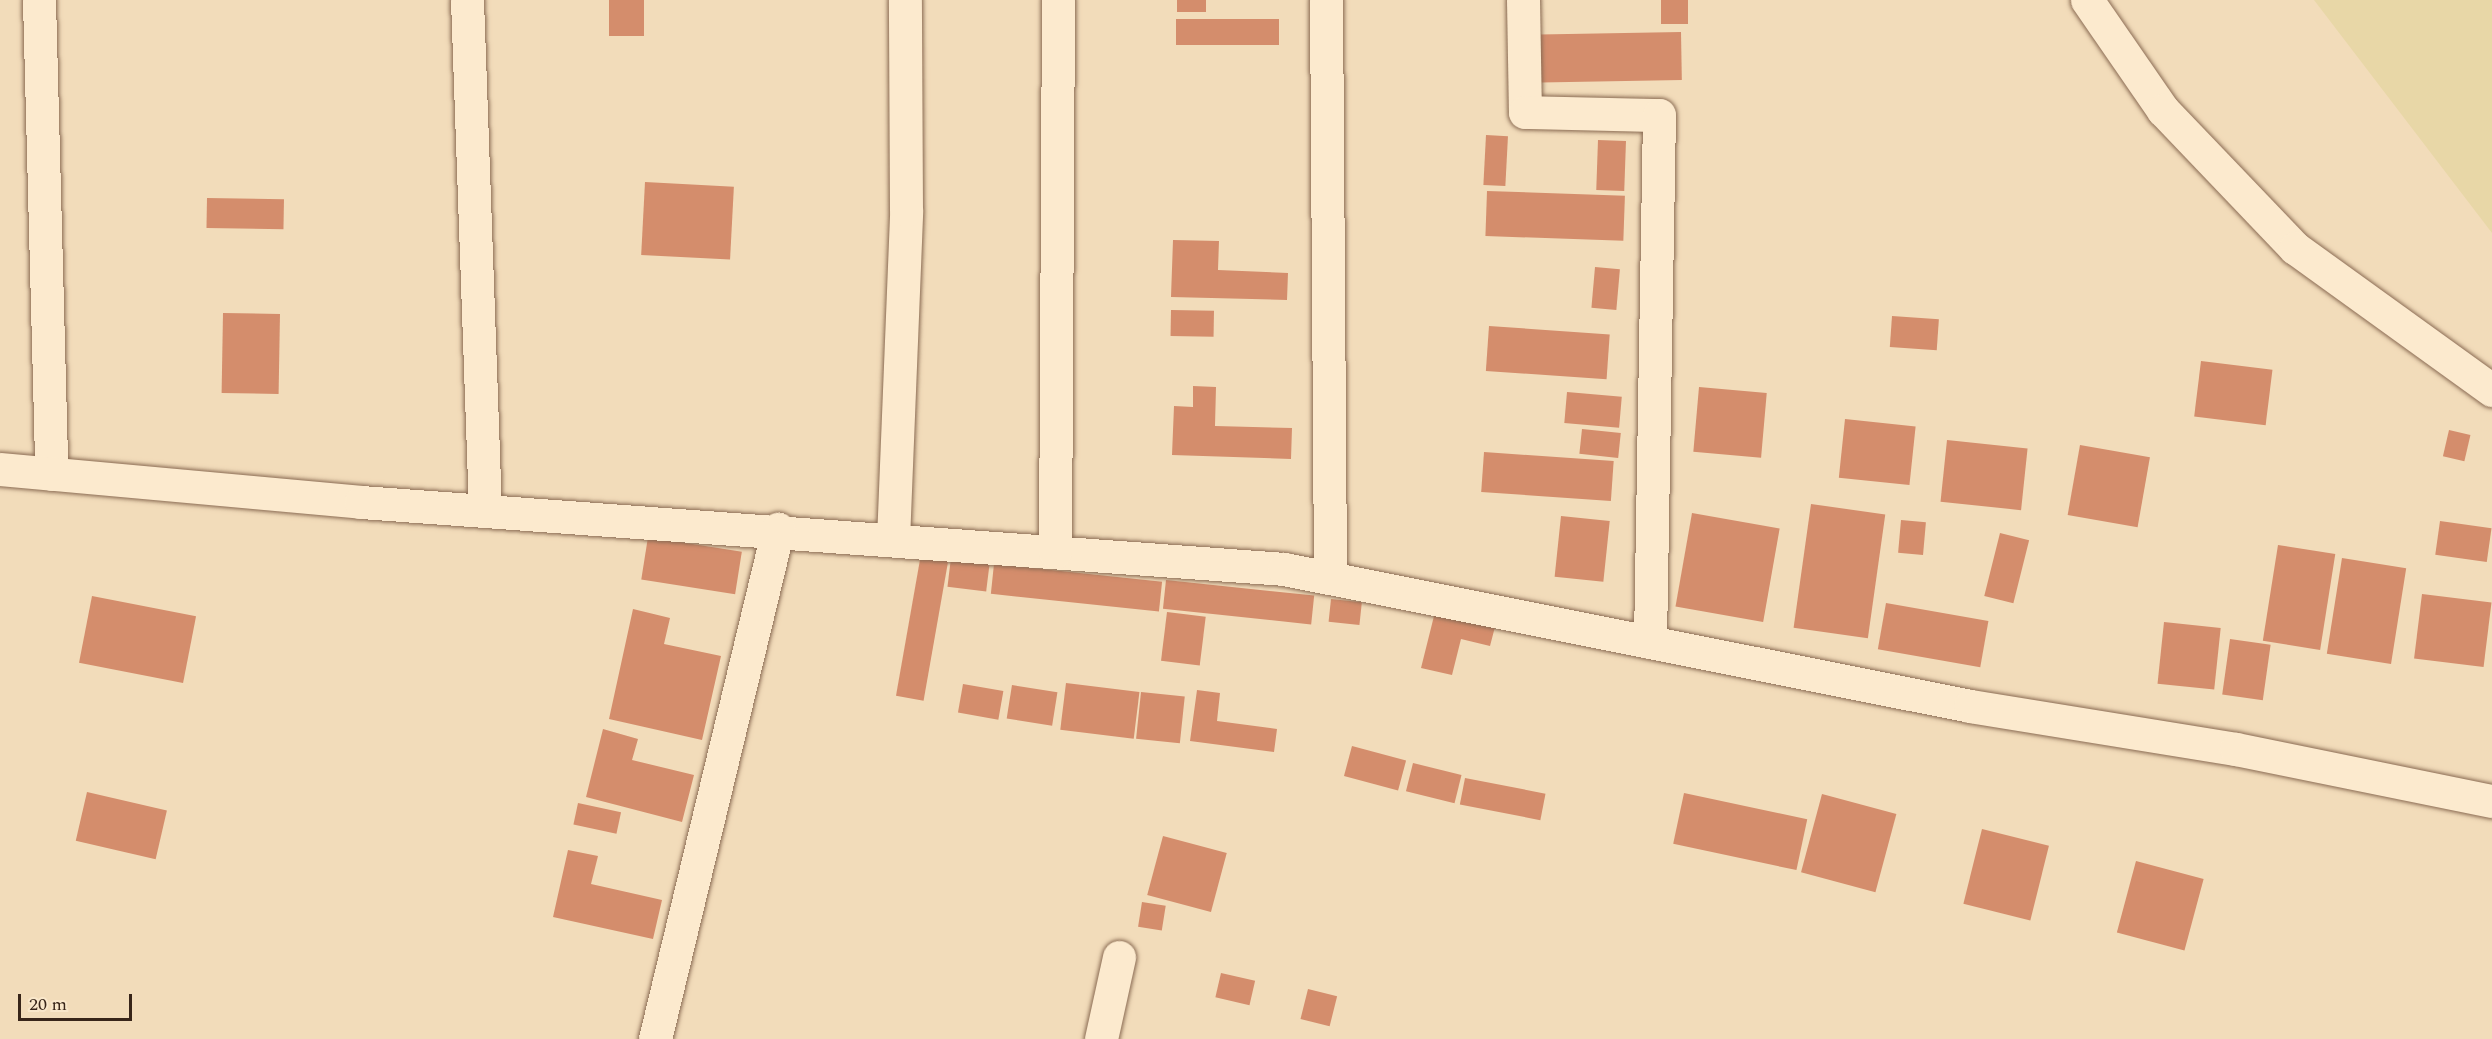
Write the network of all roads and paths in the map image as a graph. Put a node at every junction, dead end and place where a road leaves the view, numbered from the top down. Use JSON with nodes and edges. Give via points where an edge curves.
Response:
{"nodes":[{"id":1,"x":39,"y":0,"type":"edge"},
{"id":2,"x":467,"y":0,"type":"edge"},
{"id":3,"x":905,"y":0,"type":"edge"},
{"id":4,"x":1058,"y":0,"type":"edge"},
{"id":5,"x":1326,"y":0,"type":"edge"},
{"id":6,"x":1523,"y":0,"type":"edge"},
{"id":7,"x":2087,"y":0,"type":"edge"},
{"id":8,"x":2492,"y":390,"type":"edge"},
{"id":9,"x":0,"y":469,"type":"edge"},
{"id":10,"x":51,"y":474,"type":"junction"},
{"id":11,"x":485,"y":511,"type":"junction"},
{"id":12,"x":778,"y":529,"type":"junction"},
{"id":13,"x":893,"y":540,"type":"junction"},
{"id":14,"x":1056,"y":552,"type":"junction"},
{"id":15,"x":1330,"y":578,"type":"junction"},
{"id":16,"x":1650,"y":642,"type":"junction"},
{"id":17,"x":2492,"y":801,"type":"edge"},
{"id":18,"x":1119,"y":957,"type":"dead end"},
{"id":19,"x":655,"y":1039,"type":"edge"},
{"id":20,"x":1101,"y":1039,"type":"edge"}],
"edges":[{"from":1,"to":10,"type":"street"},
{"from":2,"to":11,"type":"street"},
{"from":3,"to":13,"type":"street","via":[[906,210]]},
{"from":4,"to":14,"type":"street"},
{"from":5,"to":15,"type":"street"},
{"from":6,"to":16,"type":"street","via":[[1525,112],[1659,115]]},
{"from":7,"to":8,"type":"street","via":[[2163,110],[2295,248]]},
{"from":9,"to":10,"type":"street"},
{"from":10,"to":11,"type":"street"},
{"from":11,"to":12,"type":"street"},
{"from":12,"to":13,"type":"street"},
{"from":12,"to":19,"type":"street"},
{"from":13,"to":14,"type":"street"},
{"from":14,"to":15,"type":"street","via":[[1284,569]]},
{"from":15,"to":16,"type":"street"},
{"from":16,"to":17,"type":"street"},
{"from":18,"to":20,"type":"street"}]}
